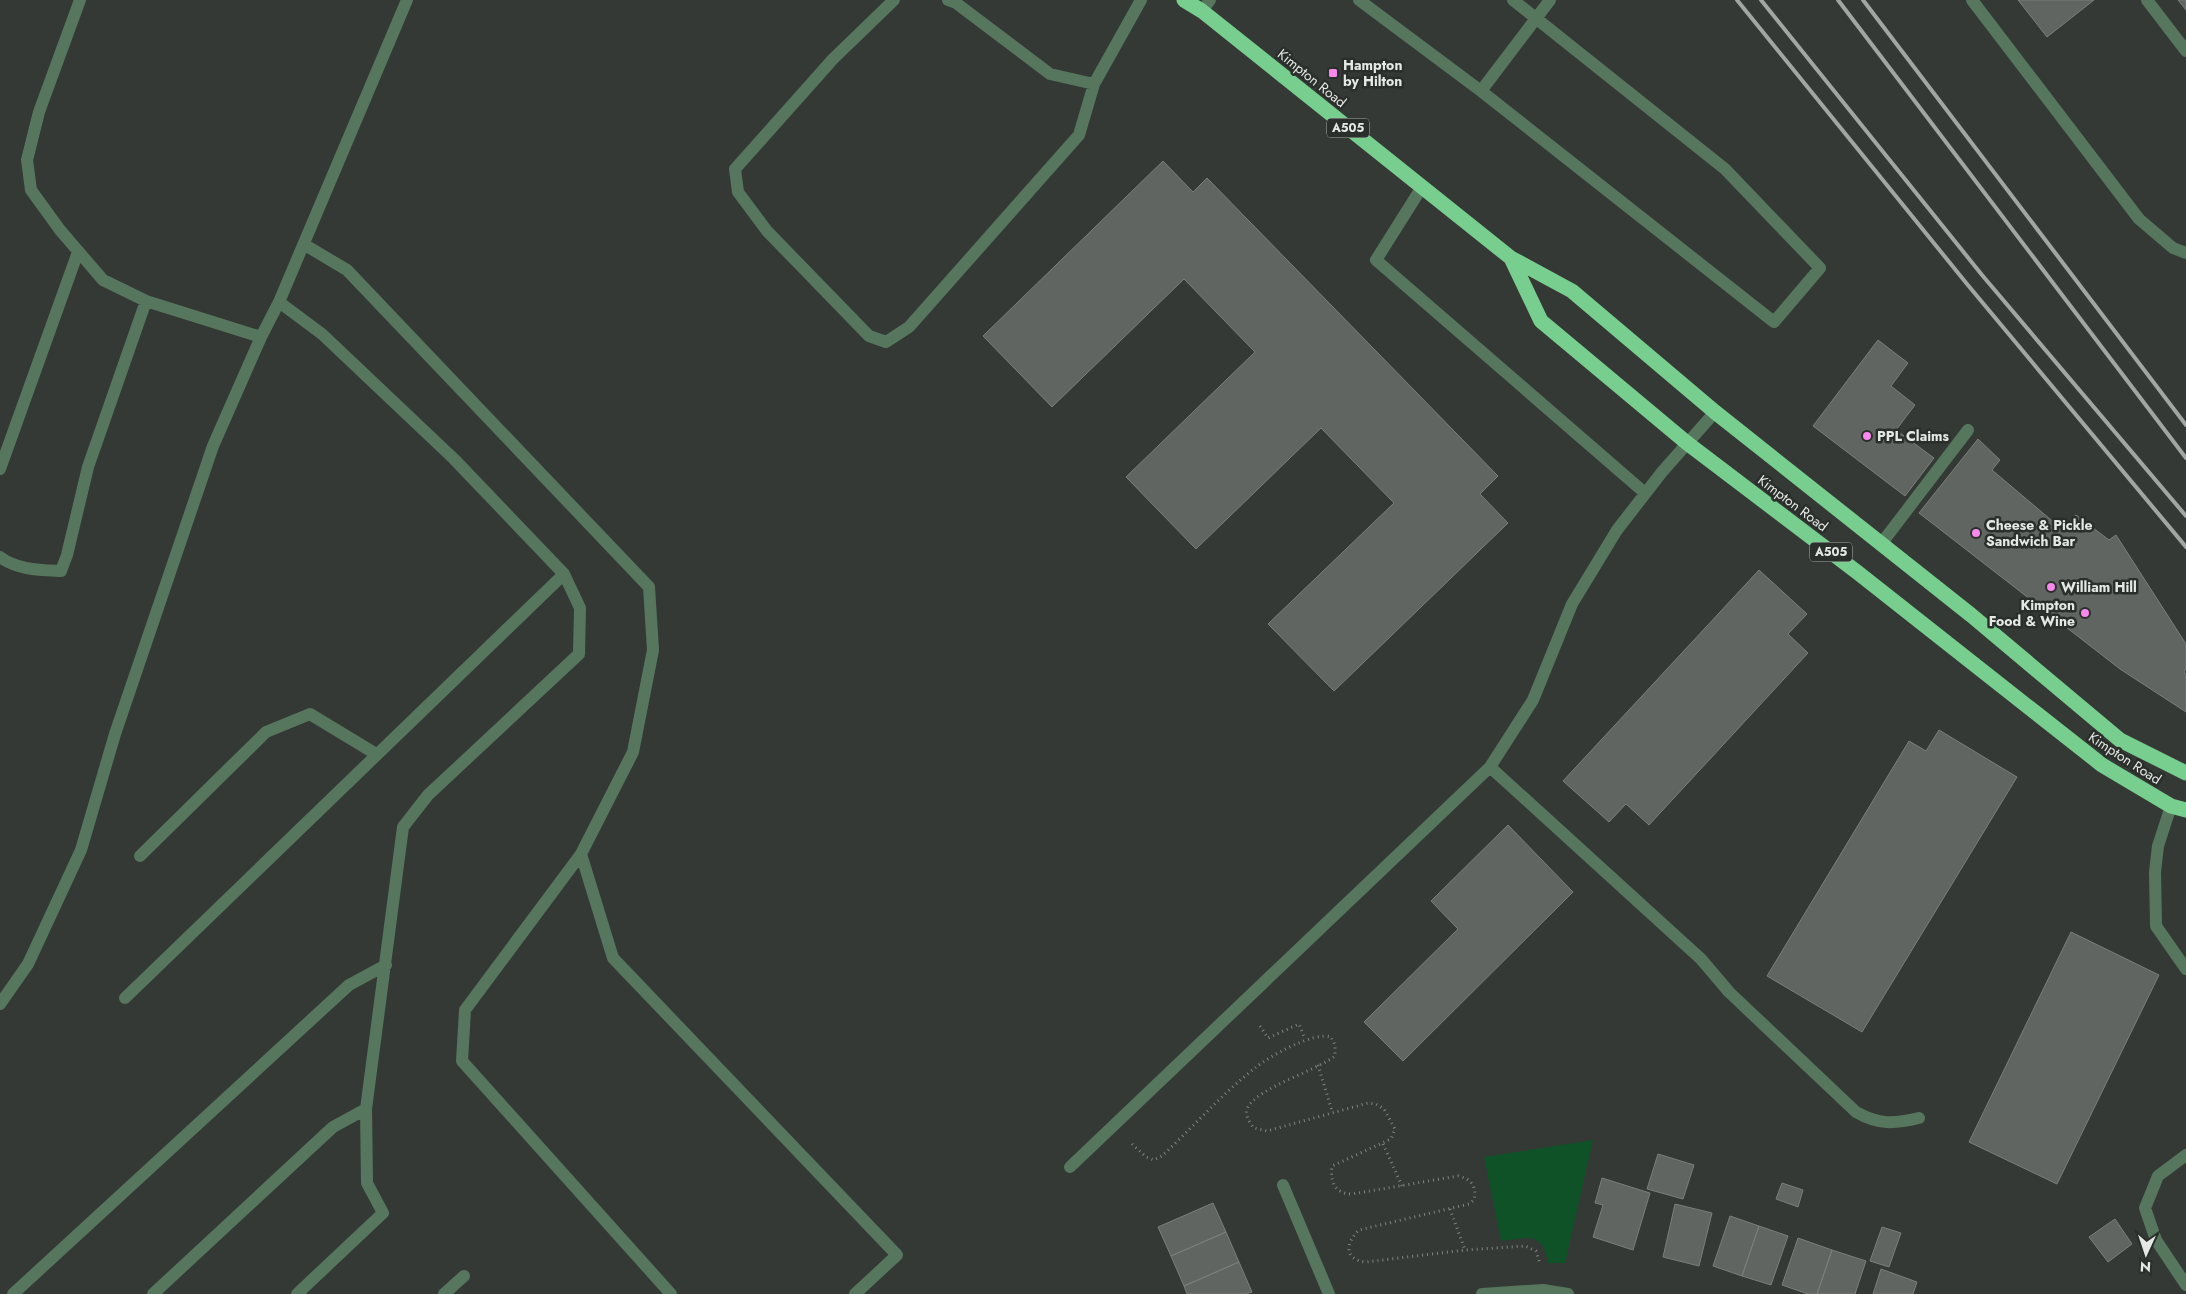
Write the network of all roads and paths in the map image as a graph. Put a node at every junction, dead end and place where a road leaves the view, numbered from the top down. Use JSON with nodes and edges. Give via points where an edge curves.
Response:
{"nodes":[{"id":1,"x":80,"y":0,"type":"edge"},
{"id":2,"x":407,"y":0,"type":"edge"},
{"id":3,"x":894,"y":0,"type":"edge"},
{"id":4,"x":948,"y":0,"type":"edge"},
{"id":5,"x":1140,"y":0,"type":"edge"},
{"id":6,"x":1184,"y":0,"type":"edge"},
{"id":7,"x":1359,"y":0,"type":"edge"},
{"id":8,"x":1513,"y":0,"type":"edge"},
{"id":9,"x":1550,"y":0,"type":"edge"},
{"id":10,"x":1972,"y":0,"type":"edge"},
{"id":11,"x":2147,"y":0,"type":"edge"},
{"id":12,"x":1206,"y":6,"type":"edge"},
{"id":13,"x":1536,"y":19,"type":"junction"},
{"id":14,"x":2186,"y":51,"type":"edge"},
{"id":15,"x":1094,"y":84,"type":"junction"},
{"id":16,"x":1481,"y":92,"type":"junction"},
{"id":17,"x":1422,"y":187,"type":"junction"},
{"id":18,"x":305,"y":244,"type":"junction"},
{"id":19,"x":78,"y":252,"type":"junction"},
{"id":20,"x":2186,"y":253,"type":"edge"},
{"id":21,"x":1511,"y":258,"type":"junction"},
{"id":22,"x":146,"y":301,"type":"junction"},
{"id":23,"x":279,"y":302,"type":"junction"},
{"id":24,"x":261,"y":337,"type":"junction"},
{"id":25,"x":1715,"y":412,"type":"junction"},
{"id":26,"x":1968,"y":430,"type":"dead end"},
{"id":27,"x":1688,"y":443,"type":"junction"},
{"id":28,"x":0,"y":470,"type":"edge"},
{"id":29,"x":1645,"y":493,"type":"junction"},
{"id":30,"x":1881,"y":544,"type":"junction"},
{"id":31,"x":0,"y":557,"type":"edge"},
{"id":32,"x":564,"y":574,"type":"junction"},
{"id":33,"x":376,"y":754,"type":"junction"},
{"id":34,"x":1490,"y":767,"type":"junction"},
{"id":35,"x":2186,"y":773,"type":"edge"},
{"id":36,"x":2170,"y":806,"type":"junction"},
{"id":37,"x":2186,"y":810,"type":"edge"},
{"id":38,"x":581,"y":854,"type":"junction"},
{"id":39,"x":140,"y":856,"type":"dead end"},
{"id":40,"x":386,"y":965,"type":"junction"},
{"id":41,"x":2186,"y":969,"type":"edge"},
{"id":42,"x":125,"y":998,"type":"dead end"},
{"id":43,"x":0,"y":1004,"type":"edge"},
{"id":44,"x":1260,"y":1026,"type":"dead end"},
{"id":45,"x":1305,"y":1039,"type":"junction"},
{"id":46,"x":1318,"y":1065,"type":"junction"},
{"id":47,"x":366,"y":1109,"type":"junction"},
{"id":48,"x":1332,"y":1111,"type":"junction"},
{"id":49,"x":1919,"y":1118,"type":"dead end"},
{"id":50,"x":1113,"y":1127,"type":"junction"},
{"id":51,"x":1383,"y":1144,"type":"junction"},
{"id":52,"x":2186,"y":1156,"type":"edge"},
{"id":53,"x":1070,"y":1166,"type":"dead end"},
{"id":54,"x":1283,"y":1185,"type":"dead end"},
{"id":55,"x":1402,"y":1186,"type":"junction"},
{"id":56,"x":1450,"y":1209,"type":"junction"},
{"id":57,"x":1465,"y":1250,"type":"junction"},
{"id":58,"x":464,"y":1276,"type":"dead end"},
{"id":59,"x":2186,"y":1285,"type":"edge"},
{"id":60,"x":1543,"y":1290,"type":"junction"},
{"id":61,"x":13,"y":1294,"type":"edge"},
{"id":62,"x":153,"y":1294,"type":"edge"},
{"id":63,"x":297,"y":1294,"type":"edge"},
{"id":64,"x":444,"y":1294,"type":"edge"},
{"id":65,"x":671,"y":1294,"type":"edge"},
{"id":66,"x":855,"y":1294,"type":"edge"},
{"id":67,"x":1329,"y":1294,"type":"edge"},
{"id":68,"x":1482,"y":1294,"type":"edge"},
{"id":69,"x":1568,"y":1294,"type":"edge"}],
"edges":[{"from":1,"to":19,"type":"street","via":[[39,112],[27,160],[31,190]]},
{"from":2,"to":18,"type":"street"},
{"from":3,"to":15,"type":"street","via":[[833,59],[735,168],[738,192],[767,232],[869,336],[886,342],[909,327],[1079,136]]},
{"from":4,"to":15,"type":"street","via":[[1050,74]]},
{"from":5,"to":15,"type":"street"},
{"from":6,"to":12,"type":"highway","name":"Kimpton Road","number":"A505"},
{"from":7,"to":16,"type":"street"},
{"from":8,"to":13,"type":"street"},
{"from":9,"to":13,"type":"street"},
{"from":10,"to":20,"type":"street","via":[[2139,219],[2173,248]]},
{"from":11,"to":14,"type":"street"},
{"from":12,"to":17,"type":"highway","name":"Kimpton Road","number":"A505"},
{"from":13,"to":16,"type":"street"},
{"from":13,"to":16,"type":"street","via":[[1725,169],[1820,268],[1774,322]]},
{"from":17,"to":21,"type":"highway","name":"Kimpton Road","number":"A505"},
{"from":17,"to":29,"type":"street","via":[[1376,260]]},
{"from":18,"to":23,"type":"street"},
{"from":18,"to":38,"type":"street","via":[[347,270],[649,587],[653,650],[634,752]]},
{"from":19,"to":22,"type":"street","via":[[103,280]]},
{"from":19,"to":28,"type":"street"},
{"from":21,"to":25,"type":"highway","name":"Kimpton Road","number":"A505","via":[[1572,291]]},
{"from":21,"to":27,"type":"highway","name":"Kimpton Road","number":"A505","via":[[1542,321]]},
{"from":22,"to":24,"type":"street"},
{"from":22,"to":31,"type":"street","via":[[88,467],[68,555],[61,571],[32,569]]},
{"from":23,"to":24,"type":"street"},
{"from":23,"to":32,"type":"street","via":[[322,334],[447,452]]},
{"from":24,"to":43,"type":"street","via":[[210,455],[115,734],[81,850],[28,964]]},
{"from":25,"to":27,"type":"street"},
{"from":25,"to":30,"type":"highway","name":"Kimpton Road","number":"A505"},
{"from":26,"to":30,"type":"street"},
{"from":27,"to":29,"type":"street"},
{"from":27,"to":36,"type":"highway","name":"Kimpton Road","number":"A505","via":[[2102,765]]},
{"from":29,"to":34,"type":"street","via":[[1617,530],[1572,604],[1533,700]]},
{"from":30,"to":35,"type":"highway","name":"Kimpton Road","number":"A505","via":[[1972,615],[2120,740]]},
{"from":32,"to":33,"type":"street"},
{"from":32,"to":40,"type":"street","via":[[580,608],[579,654],[428,795],[403,827]]},
{"from":33,"to":39,"type":"street","via":[[310,714],[266,732]]},
{"from":33,"to":42,"type":"street"},
{"from":34,"to":49,"type":"street","via":[[1701,959],[1729,992],[1856,1112],[1872,1121],[1886,1123]]},
{"from":34,"to":50,"type":"street"},
{"from":36,"to":37,"type":"highway","name":"Kimpton Road","number":"A505"},
{"from":36,"to":41,"type":"street","via":[[2158,846],[2156,926]]},
{"from":38,"to":65,"type":"street","via":[[465,1010],[462,1061]]},
{"from":38,"to":66,"type":"street","via":[[613,958],[897,1255]]},
{"from":40,"to":47,"type":"street"},
{"from":40,"to":61,"type":"street","via":[[348,985]]},
{"from":44,"to":45,"type":"path","via":[[1268,1038],[1299,1024]]},
{"from":45,"to":46,"type":"path","via":[[1331,1037],[1335,1056]]},
{"from":45,"to":50,"type":"path","via":[[1255,1067],[1154,1160],[1146,1157]]},
{"from":46,"to":48,"type":"path"},
{"from":46,"to":48,"type":"path","via":[[1253,1101],[1247,1108],[1249,1123],[1266,1131]]},
{"from":47,"to":62,"type":"street","via":[[333,1127]]},
{"from":47,"to":63,"type":"street","via":[[368,1183],[383,1212]]},
{"from":48,"to":51,"type":"path","via":[[1368,1103],[1384,1109],[1395,1129],[1391,1139]]},
{"from":50,"to":53,"type":"street"},
{"from":51,"to":55,"type":"path"},
{"from":51,"to":55,"type":"path","via":[[1332,1166],[1333,1183],[1343,1194]]},
{"from":52,"to":59,"type":"street","via":[[2158,1176],[2145,1208],[2156,1240]]},
{"from":54,"to":67,"type":"street"},
{"from":55,"to":56,"type":"path","via":[[1458,1176],[1466,1178],[1475,1188],[1474,1200]]},
{"from":56,"to":57,"type":"path"},
{"from":56,"to":57,"type":"path","via":[[1359,1230],[1351,1237],[1350,1253],[1358,1261],[1366,1262]]},
{"from":57,"to":60,"type":"path","via":[[1525,1246],[1536,1252]]},
{"from":58,"to":64,"type":"street"},
{"from":60,"to":68,"type":"street"},
{"from":60,"to":69,"type":"street"}]}
